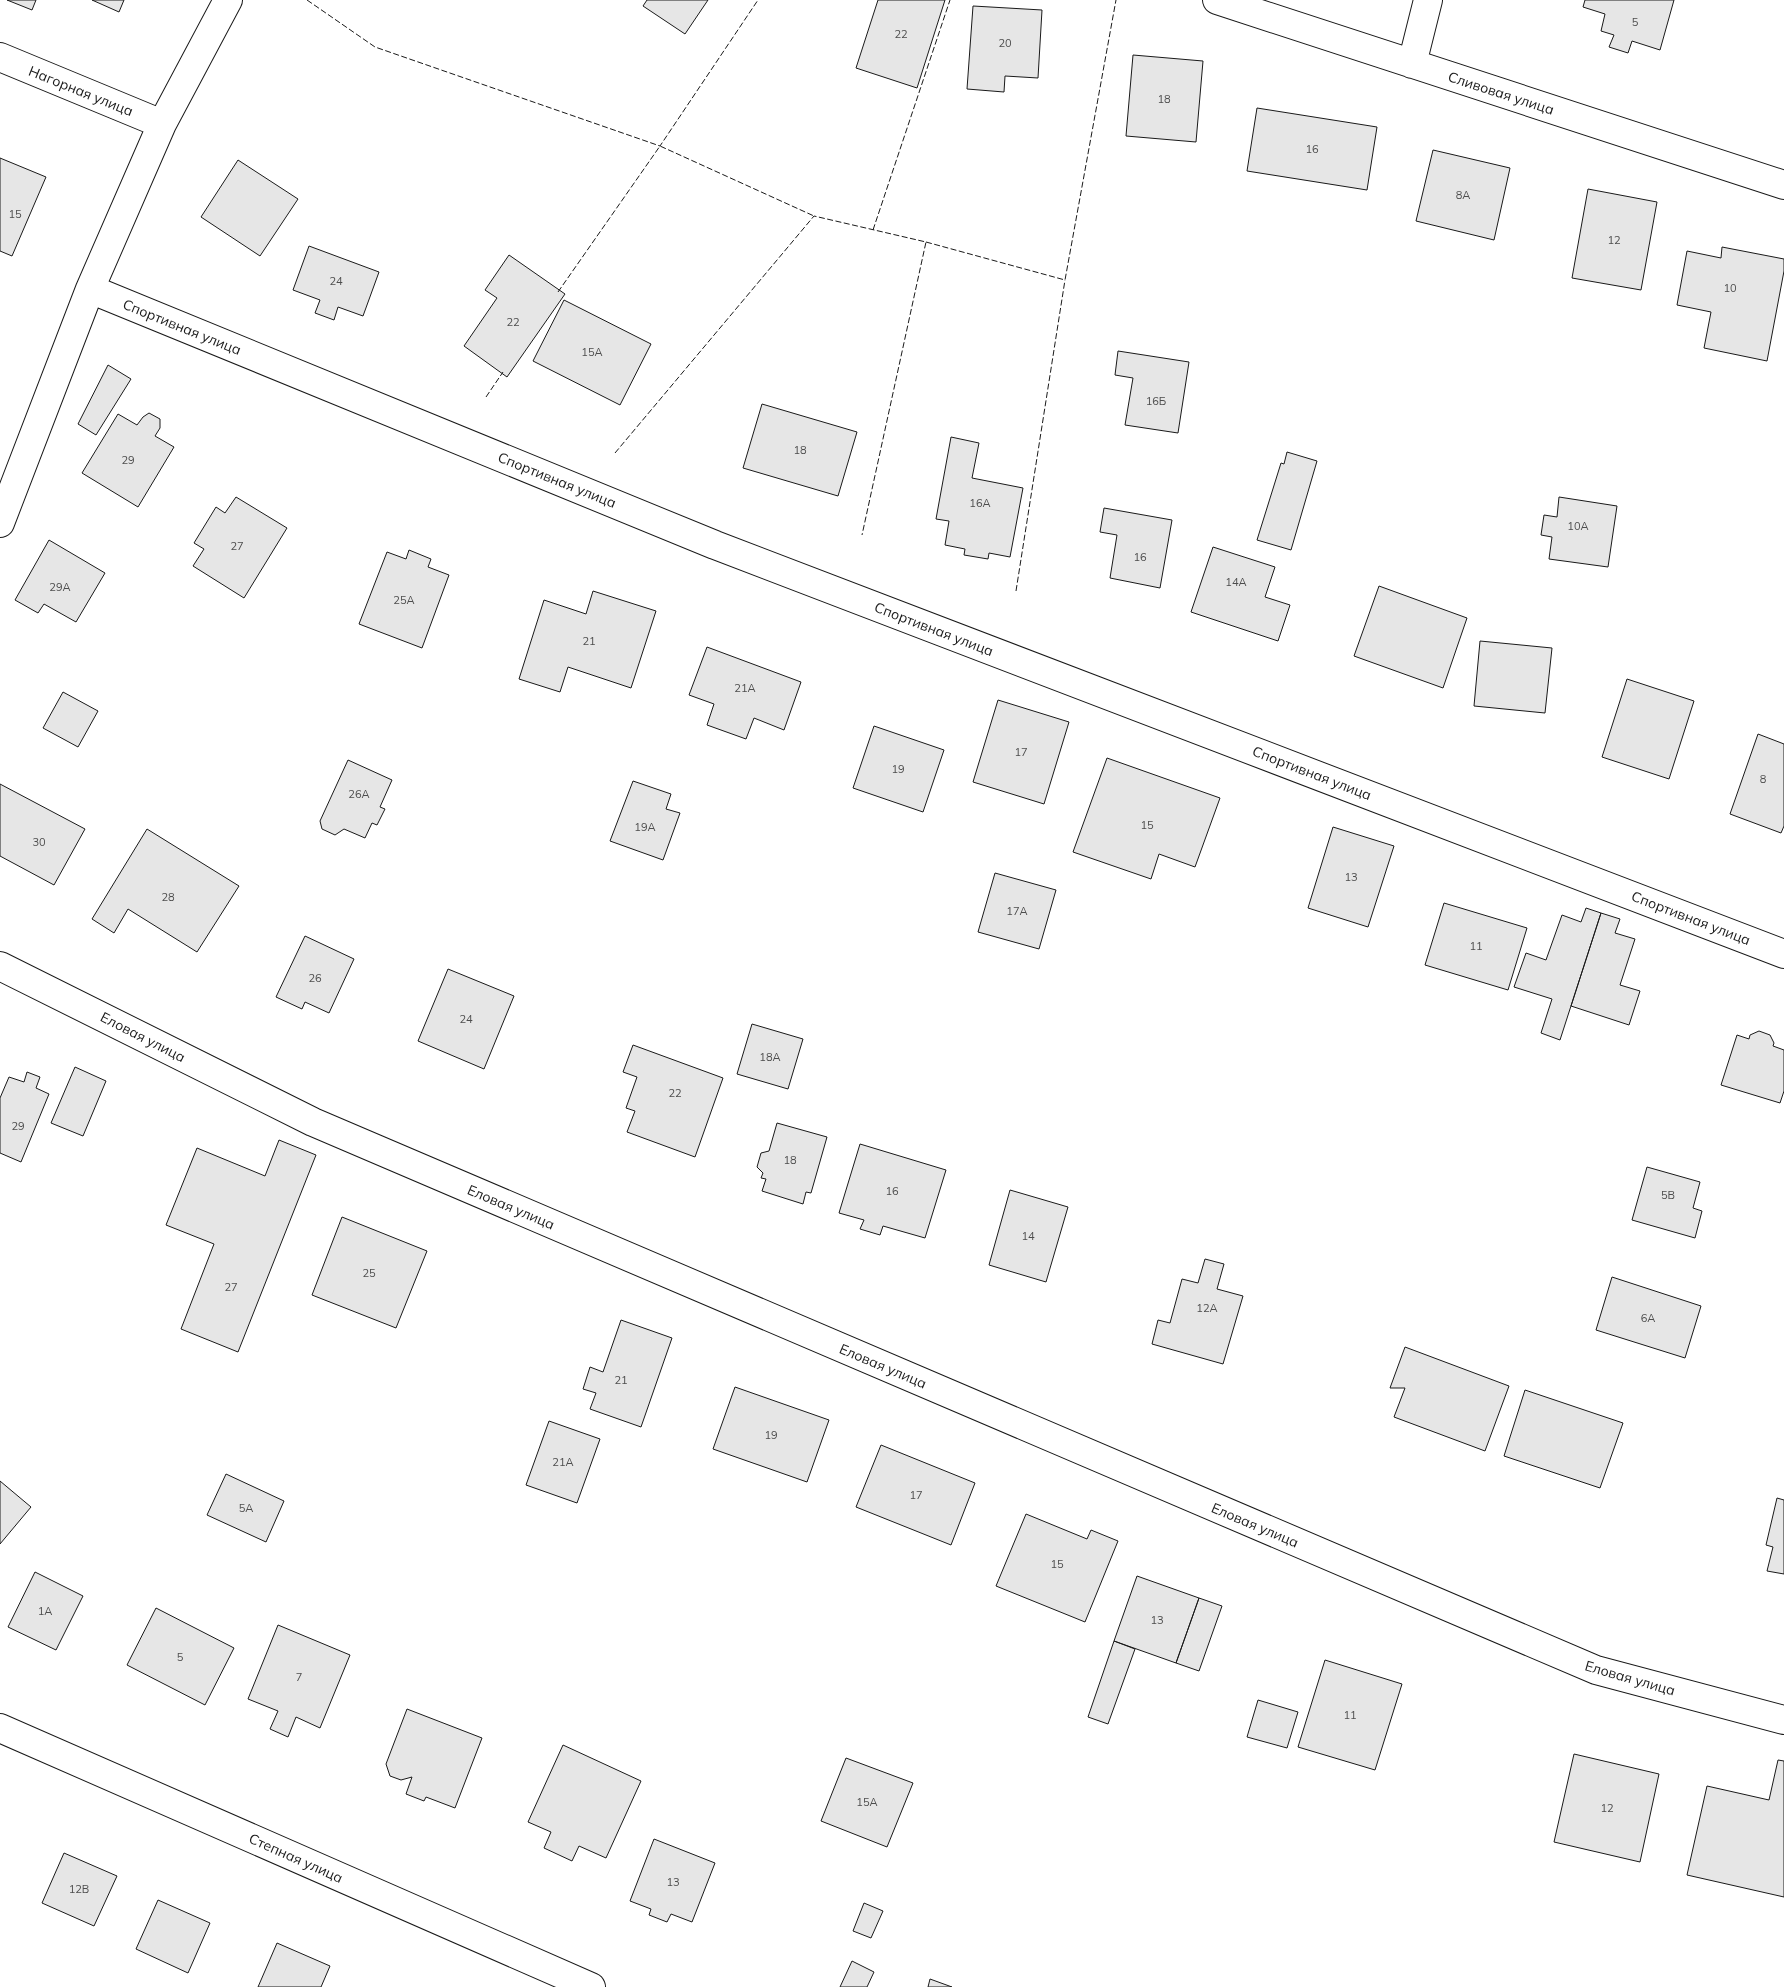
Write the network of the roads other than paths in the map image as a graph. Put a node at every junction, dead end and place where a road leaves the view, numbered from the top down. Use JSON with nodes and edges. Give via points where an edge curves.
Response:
{"nodes":[{"id":1,"x":228,"y":0,"type":"edge"},
{"id":2,"x":1218,"y":0,"type":"edge"},
{"id":3,"x":1428,"y":0,"type":"edge"},
{"id":4,"x":0,"y":57,"type":"edge"},
{"id":5,"x":1412,"y":64,"type":"junction"},
{"id":6,"x":162,"y":124,"type":"junction"},
{"id":7,"x":1784,"y":185,"type":"edge"},
{"id":8,"x":90,"y":289,"type":"junction"},
{"id":9,"x":0,"y":522,"type":"edge"},
{"id":10,"x":1784,"y":954,"type":"edge"},
{"id":11,"x":0,"y":966,"type":"edge"},
{"id":12,"x":1784,"y":1720,"type":"edge"},
{"id":13,"x":0,"y":1728,"type":"edge"},
{"id":14,"x":591,"y":1987,"type":"edge"}],
"edges":[{"from":1,"to":6,"type":"street"},
{"from":2,"to":5,"type":"street","name":"Сливовая улица"},
{"from":3,"to":5,"type":"street"},
{"from":4,"to":6,"type":"street","name":"Нагорная улица"},
{"from":5,"to":7,"type":"street","name":"Сливовая улица"},
{"from":6,"to":8,"type":"street"},
{"from":8,"to":9,"type":"street"},
{"from":8,"to":10,"type":"street","name":"Спортивная улица","via":[[715,545]]},
{"from":11,"to":12,"type":"street","name":"Еловая улица","via":[[313,1122],[1587,1666]]},
{"from":13,"to":14,"type":"street","name":"Степная улица"}]}
